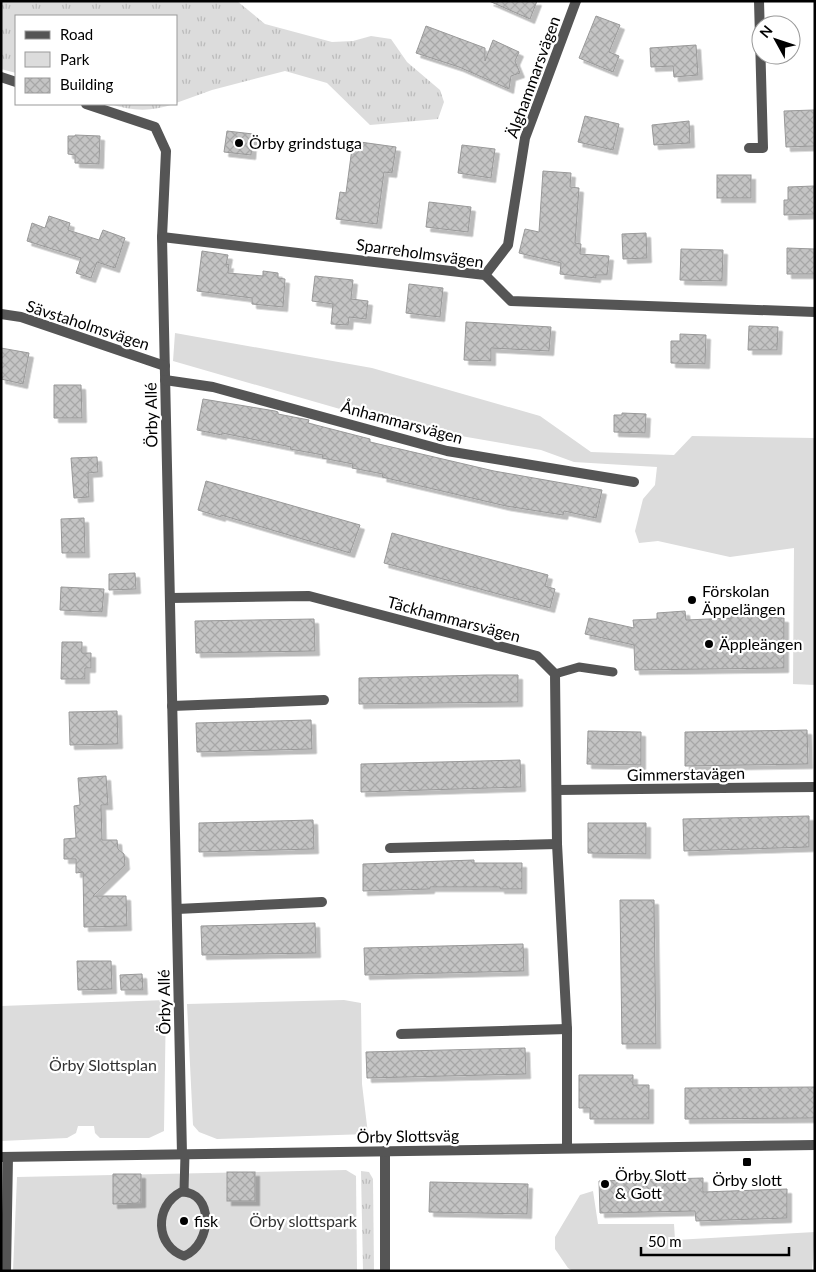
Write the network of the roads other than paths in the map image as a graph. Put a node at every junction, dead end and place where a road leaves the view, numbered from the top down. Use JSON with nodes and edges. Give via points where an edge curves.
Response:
{"nodes":[{"id":1,"x":576,"y":1,"type":"edge"},
{"id":2,"x":759,"y":1,"type":"edge"},
{"id":3,"x":1,"y":77,"type":"edge"},
{"id":4,"x":15,"y":82,"type":"edge"},
{"id":5,"x":89,"y":105,"type":"edge"},
{"id":6,"x":749,"y":148,"type":"dead end"},
{"id":7,"x":162,"y":237,"type":"junction"},
{"id":8,"x":485,"y":275,"type":"junction"},
{"id":9,"x":815,"y":312,"type":"edge"},
{"id":10,"x":1,"y":314,"type":"edge"},
{"id":11,"x":165,"y":366,"type":"junction"},
{"id":12,"x":165,"y":380,"type":"junction"},
{"id":13,"x":634,"y":482,"type":"dead end"},
{"id":14,"x":170,"y":598,"type":"junction"},
{"id":15,"x":612,"y":672,"type":"dead end"},
{"id":16,"x":555,"y":674,"type":"junction"},
{"id":17,"x":324,"y":700,"type":"dead end"},
{"id":18,"x":172,"y":706,"type":"junction"},
{"id":19,"x":815,"y":787,"type":"edge"},
{"id":20,"x":557,"y":790,"type":"junction"},
{"id":21,"x":557,"y":844,"type":"junction"},
{"id":22,"x":390,"y":848,"type":"dead end"},
{"id":23,"x":322,"y":902,"type":"dead end"},
{"id":24,"x":177,"y":909,"type":"junction"},
{"id":25,"x":567,"y":1029,"type":"junction"},
{"id":26,"x":400,"y":1034,"type":"dead end"},
{"id":27,"x":815,"y":1145,"type":"edge"},
{"id":28,"x":567,"y":1148,"type":"junction"},
{"id":29,"x":385,"y":1151,"type":"junction"},
{"id":30,"x":184,"y":1154,"type":"junction"},
{"id":31,"x":5,"y":1157,"type":"edge"},
{"id":32,"x":184,"y":1192,"type":"junction"},
{"id":33,"x":6,"y":1271,"type":"edge"},
{"id":34,"x":385,"y":1271,"type":"edge"}],
"edges":[{"from":1,"to":8,"type":"street","name":"Älghammarsvägen","via":[[525,138],[508,245]]},
{"from":2,"to":6,"type":"street","via":[[763,148]]},
{"from":3,"to":4,"type":"street"},
{"from":5,"to":7,"type":"street","name":"Örby Allé","via":[[155,127],[166,151]]},
{"from":7,"to":8,"type":"street","name":"Sparreholmsvägen"},
{"from":7,"to":11,"type":"street","name":"Örby Allé"},
{"from":8,"to":9,"type":"street","name":"Sparreholmsvägen","via":[[511,301]]},
{"from":10,"to":11,"type":"street","name":"Sävstaholmsvägen","via":[[22,317]]},
{"from":11,"to":12,"type":"street","name":"Örby Allé"},
{"from":12,"to":13,"type":"street","name":"Ånhammarsvägen","via":[[213,387],[447,451]]},
{"from":12,"to":14,"type":"street","name":"Örby Allé"},
{"from":14,"to":16,"type":"street","name":"Täckhammarsvägen","via":[[309,596],[537,656]]},
{"from":14,"to":18,"type":"street","name":"Örby Allé"},
{"from":15,"to":16,"type":"lane","via":[[579,667]]},
{"from":16,"to":20,"type":"street"},
{"from":17,"to":18,"type":"street"},
{"from":18,"to":24,"type":"street","name":"Örby Allé"},
{"from":19,"to":20,"type":"street","name":"Gimmerstavägen"},
{"from":20,"to":21,"type":"street"},
{"from":21,"to":22,"type":"street"},
{"from":21,"to":25,"type":"street"},
{"from":23,"to":24,"type":"street"},
{"from":24,"to":30,"type":"street","name":"Örby Allé"},
{"from":25,"to":26,"type":"street"},
{"from":25,"to":28,"type":"street"},
{"from":27,"to":28,"type":"street","name":"Örby Slottsväg"},
{"from":28,"to":29,"type":"street","name":"Örby Slottsväg"},
{"from":29,"to":30,"type":"street","name":"Örby Slottsväg"},
{"from":29,"to":34,"type":"street"},
{"from":30,"to":31,"type":"street","name":"Örby Slottsväg"},
{"from":30,"to":32,"type":"lane"},
{"from":31,"to":33,"type":"street"},
{"from":32,"to":32,"type":"lane","via":[[174,1196],[161,1222],[164,1242],[174,1253],[184,1256],[195,1251],[201,1243],[205,1222],[200,1200]]}]}
